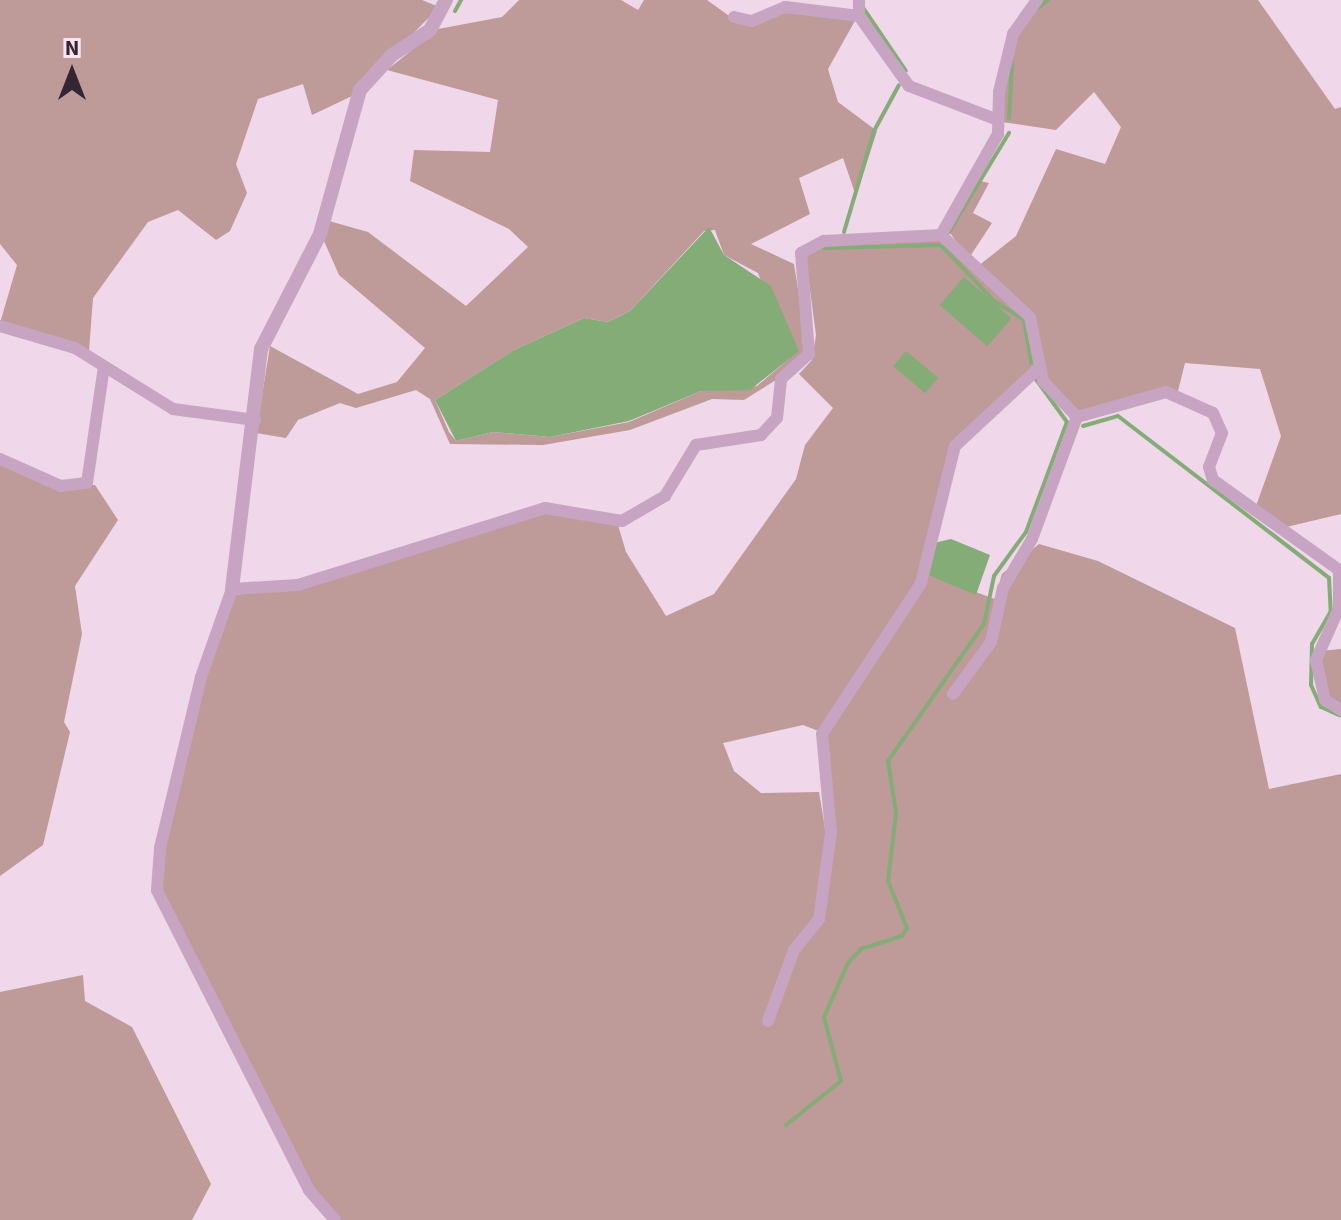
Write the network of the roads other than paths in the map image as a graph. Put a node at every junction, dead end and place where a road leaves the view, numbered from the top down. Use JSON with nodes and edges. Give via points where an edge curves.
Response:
{"nodes":[{"id":1,"x":446,"y":0,"type":"edge"},
{"id":2,"x":859,"y":0,"type":"edge"},
{"id":3,"x":1037,"y":0,"type":"edge"},
{"id":4,"x":859,"y":16,"type":"junction"},
{"id":5,"x":734,"y":17,"type":"dead end"},
{"id":6,"x":998,"y":120,"type":"junction"},
{"id":7,"x":941,"y":235,"type":"junction"},
{"id":8,"x":0,"y":326,"type":"edge"},
{"id":9,"x":104,"y":367,"type":"junction"},
{"id":10,"x":1039,"y":368,"type":"junction"},
{"id":11,"x":1077,"y":417,"type":"junction"},
{"id":12,"x":255,"y":420,"type":"junction"},
{"id":13,"x":0,"y":459,"type":"edge"},
{"id":14,"x":232,"y":589,"type":"junction"},
{"id":15,"x":953,"y":694,"type":"dead end"},
{"id":16,"x":1341,"y":710,"type":"edge"},
{"id":17,"x":768,"y":1021,"type":"dead end"},
{"id":18,"x":335,"y":1220,"type":"edge"}],
"edges":[{"from":1,"to":12,"type":"street","via":[[430,30],[392,55],[360,90],[320,234],[261,349]]},
{"from":2,"to":4,"type":"street"},
{"from":3,"to":6,"type":"street","via":[[1013,34]]},
{"from":4,"to":5,"type":"street","via":[[785,7],[752,21]]},
{"from":4,"to":6,"type":"street","via":[[909,86]]},
{"from":6,"to":7,"type":"street","via":[[992,147]]},
{"from":7,"to":10,"type":"street","via":[[1030,317]]},
{"from":7,"to":14,"type":"street","via":[[824,241],[801,253],[809,354],[781,379],[774,426],[747,440],[696,445],[665,496],[634,517],[545,508],[298,585]]},
{"from":8,"to":9,"type":"street","via":[[75,348]]},
{"from":9,"to":12,"type":"street","via":[[173,409]]},
{"from":9,"to":13,"type":"street","via":[[87,483],[61,486]]},
{"from":10,"to":11,"type":"street"},
{"from":10,"to":17,"type":"street","via":[[955,446],[921,583],[822,734],[831,832],[819,919],[794,950]]},
{"from":11,"to":15,"type":"street","via":[[1032,539],[1003,588],[991,642]]},
{"from":11,"to":16,"type":"street","via":[[1166,392],[1213,413],[1222,433],[1209,467],[1213,480],[1339,570],[1339,608],[1316,660],[1325,700]]},
{"from":12,"to":14,"type":"street"},
{"from":14,"to":18,"type":"street","via":[[201,677],[160,848],[157,890],[309,1190]]}]}
